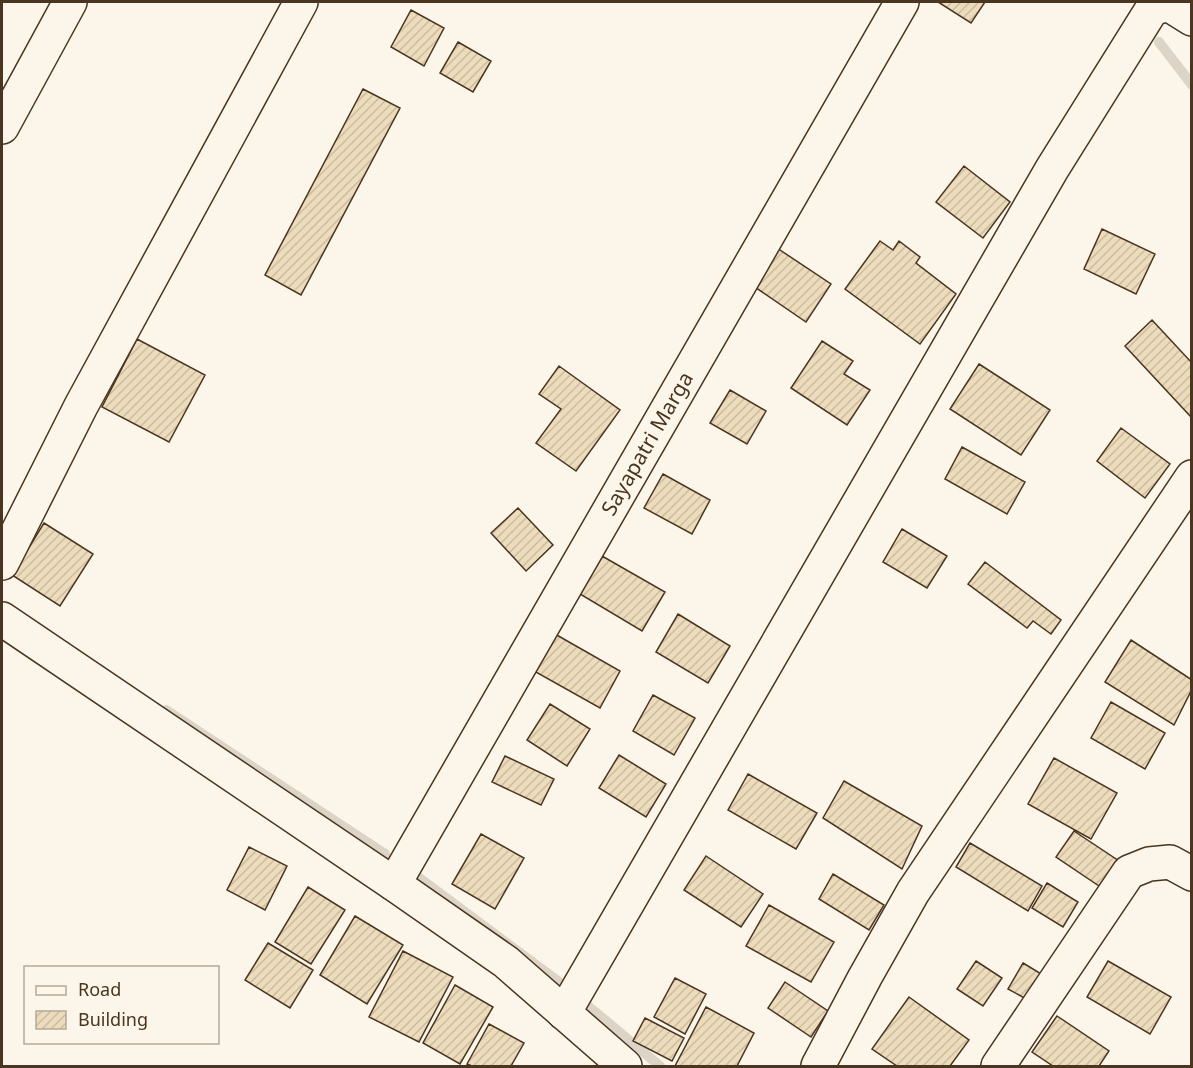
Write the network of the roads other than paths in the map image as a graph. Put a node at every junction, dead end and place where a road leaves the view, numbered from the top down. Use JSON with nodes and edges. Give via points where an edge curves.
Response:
{"nodes":[{"id":1,"x":70,"y":2,"type":"edge"},
{"id":2,"x":301,"y":2,"type":"edge"},
{"id":3,"x":902,"y":2,"type":"edge"},
{"id":4,"x":1191,"y":19,"type":"edge"},
{"id":5,"x":2,"y":127,"type":"edge"},
{"id":6,"x":1191,"y":477,"type":"edge"},
{"id":7,"x":2,"y":563,"type":"edge"},
{"id":8,"x":2,"y":619,"type":"edge"},
{"id":9,"x":1191,"y":874,"type":"edge"},
{"id":10,"x":394,"y":884,"type":"junction"},
{"id":11,"x":564,"y":1013,"type":"junction"},
{"id":12,"x":625,"y":1066,"type":"edge"},
{"id":13,"x":818,"y":1066,"type":"edge"},
{"id":14,"x":998,"y":1066,"type":"edge"}],
"edges":[{"from":1,"to":5,"type":"street"},
{"from":2,"to":7,"type":"street","via":[[81,406]]},
{"from":3,"to":10,"type":"street","name":"Sayapatri Marga"},
{"from":4,"to":11,"type":"street","via":[[1168,4],[1152,9],[1052,169]]},
{"from":6,"to":13,"type":"street","via":[[913,892]]},
{"from":8,"to":10,"type":"street"},
{"from":9,"to":14,"type":"street","via":[[1170,862],[1149,864],[1129,872]]},
{"from":10,"to":11,"type":"street","via":[[506,962]]},
{"from":11,"to":12,"type":"street"}]}
